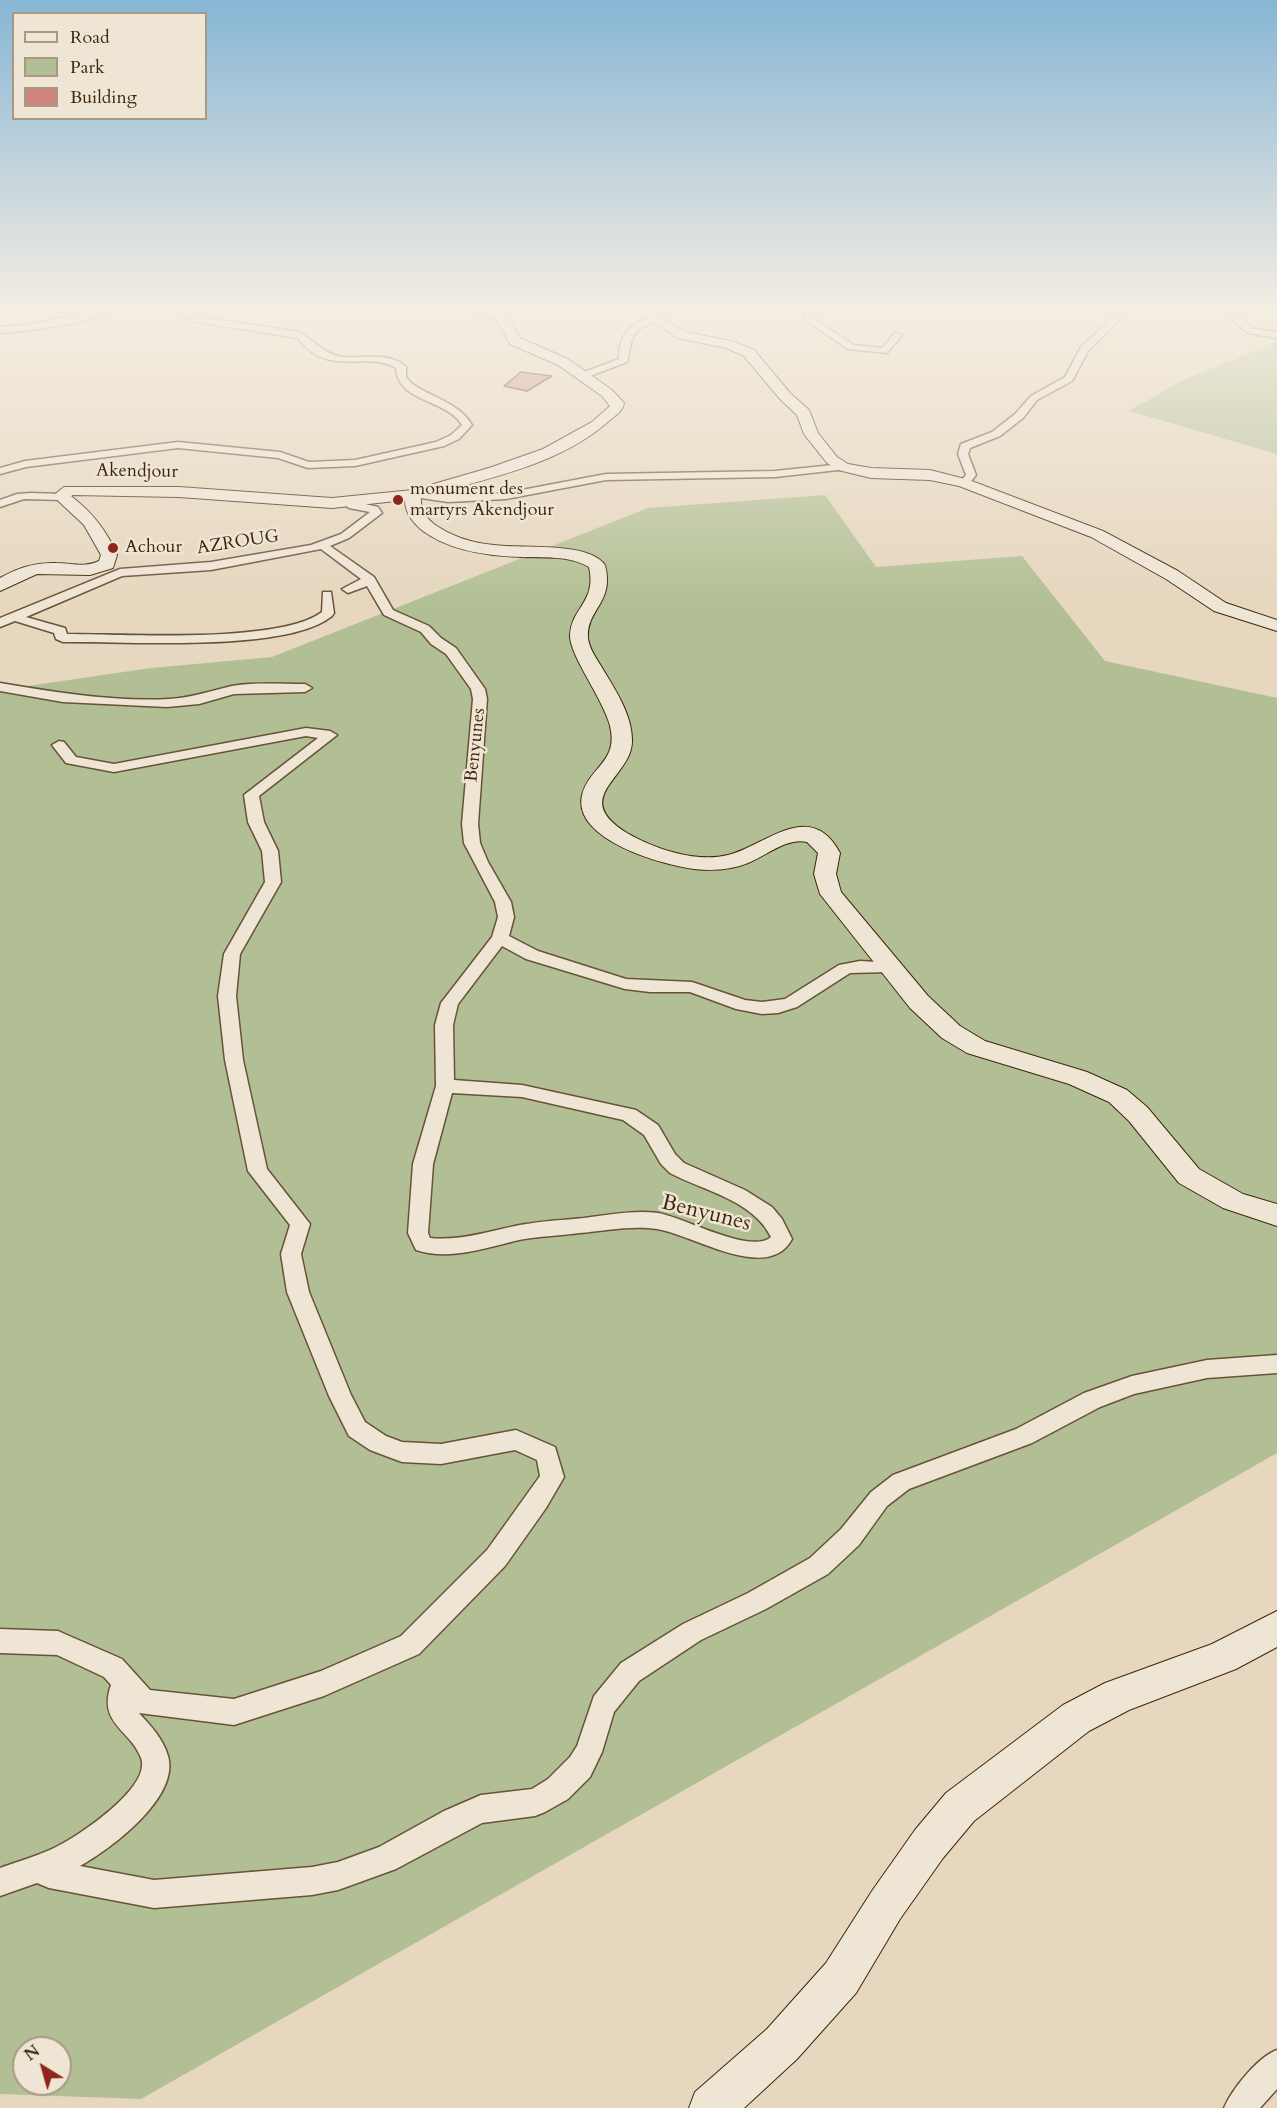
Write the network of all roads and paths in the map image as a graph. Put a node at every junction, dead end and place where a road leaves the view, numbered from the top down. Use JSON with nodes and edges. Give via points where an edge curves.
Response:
{"nodes":[{"id":1,"x":449,"y":408,"type":"edge"},
{"id":2,"x":616,"y":408,"type":"edge"},
{"id":3,"x":799,"y":408,"type":"edge"},
{"id":4,"x":1025,"y":408,"type":"edge"},
{"id":5,"x":843,"y":467,"type":"junction"},
{"id":6,"x":0,"y":471,"type":"edge"},
{"id":7,"x":964,"y":483,"type":"junction"},
{"id":8,"x":414,"y":494,"type":"junction"},
{"id":9,"x":62,"y":497,"type":"junction"},
{"id":10,"x":348,"y":503,"type":"junction"},
{"id":11,"x":0,"y":504,"type":"edge"},
{"id":12,"x":323,"y":545,"type":"junction"},
{"id":13,"x":105,"y":565,"type":"junction"},
{"id":14,"x":120,"y":573,"type":"junction"},
{"id":15,"x":370,"y":580,"type":"junction"},
{"id":16,"x":0,"y":586,"type":"edge"},
{"id":17,"x":348,"y":589,"type":"dead end"},
{"id":18,"x":327,"y":595,"type":"dead end"},
{"id":19,"x":13,"y":617,"type":"junction"},
{"id":20,"x":0,"y":622,"type":"edge"},
{"id":21,"x":1277,"y":626,"type":"edge"},
{"id":22,"x":0,"y":687,"type":"edge"},
{"id":23,"x":305,"y":688,"type":"dead end"},
{"id":24,"x":59,"y":745,"type":"dead end"},
{"id":25,"x":500,"y":938,"type":"junction"},
{"id":26,"x":890,"y":967,"type":"junction"},
{"id":27,"x":445,"y":1086,"type":"junction"},
{"id":28,"x":1277,"y":1215,"type":"edge"},
{"id":29,"x":1277,"y":1364,"type":"edge"},
{"id":30,"x":1277,"y":1628,"type":"edge"},
{"id":31,"x":0,"y":1641,"type":"edge"},
{"id":32,"x":125,"y":1682,"type":"junction"},
{"id":33,"x":38,"y":1868,"type":"junction"},
{"id":34,"x":0,"y":1882,"type":"edge"},
{"id":35,"x":1277,"y":2065,"type":"edge"},
{"id":36,"x":711,"y":2108,"type":"edge"},
{"id":37,"x":1240,"y":2108,"type":"edge"}],
"edges":[{"from":1,"to":6,"type":"street","via":[[467,423],[455,437],[411,453],[354,463],[308,465],[280,455],[178,445]]},
{"from":2,"to":8,"type":"main road","name":"Akendjour","via":[[603,422],[566,443],[499,470]]},
{"from":3,"to":5,"type":"main road","via":[[811,434]]},
{"from":4,"to":7,"type":"street","via":[[996,434],[965,446],[963,454],[970,475]]},
{"from":5,"to":7,"type":"main road","via":[[871,473],[930,474]]},
{"from":5,"to":8,"type":"street","via":[[775,474],[606,477],[506,496],[448,499]]},
{"from":7,"to":21,"type":"main road","via":[[1097,534],[1220,607]]},
{"from":8,"to":10,"type":"main road","name":"Akendjour"},
{"from":8,"to":26,"type":"main road","via":[[412,505],[417,516],[449,539],[488,549],[572,555],[597,565],[601,586],[578,631],[579,643],[602,684],[622,738],[616,760],[593,790],[592,805],[603,824],[626,841],[654,853],[702,864],[743,858],[789,836],[812,836],[829,853],[824,872],[831,894]]},
{"from":9,"to":10,"type":"main road","name":"Akendjour","via":[[64,492],[74,490],[179,492]]},
{"from":9,"to":11,"type":"street","via":[[34,494]]},
{"from":9,"to":13,"type":"main road","name":"Akendjour","via":[[80,509],[98,530],[109,555]]},
{"from":10,"to":12,"type":"street","name":"AZROUG","via":[[372,508],[376,513],[345,536]]},
{"from":12,"to":14,"type":"street","name":"AZROUG","via":[[211,566]]},
{"from":12,"to":15,"type":"street","name":"Benyunes"},
{"from":13,"to":14,"type":"street"},
{"from":13,"to":16,"type":"main road","via":[[84,571],[33,570]]},
{"from":14,"to":19,"type":"street","name":"AZROUG"},
{"from":15,"to":17,"type":"street"},
{"from":15,"to":25,"type":"street","name":"Benyunes","via":[[388,612],[430,633],[460,660],[478,689],[470,824],[480,862],[503,902],[506,917]]},
{"from":18,"to":19,"type":"street","via":[[328,613],[320,620],[283,632],[63,638],[58,630]]},
{"from":19,"to":20,"type":"street","name":"AZROUG"},
{"from":22,"to":23,"type":"street","via":[[63,698],[167,703],[253,688]]},
{"from":24,"to":32,"type":"street","via":[[71,760],[114,768],[306,732],[330,735],[251,795],[256,822],[270,851],[273,882],[232,954],[227,996],[234,1060],[258,1171],[300,1224],[291,1254],[298,1292],[357,1429],[402,1452],[441,1454],[516,1440],[547,1454],[552,1477],[496,1558],[410,1645],[324,1683],[234,1712],[143,1702]]},
{"from":25,"to":26,"type":"street","via":[[532,955],[620,982],[692,987],[762,1008],[790,1003],[845,969]]},
{"from":25,"to":27,"type":"street","name":"Benyunes","via":[[450,1003],[444,1025]]},
{"from":26,"to":28,"type":"main road","via":[[951,1032],[976,1047],[1078,1078],[1118,1096],[1138,1114],[1189,1176],[1233,1201]]},
{"from":27,"to":27,"type":"street","name":"Benyunes","via":[[423,1164],[418,1233],[423,1245],[450,1248],[523,1232],[624,1221],[658,1221],[718,1242],[756,1250],[771,1249],[782,1239],[768,1213],[677,1168],[651,1130],[629,1115],[522,1091]]},
{"from":29,"to":33,"type":"street","via":[[1207,1369],[1132,1385],[1092,1400],[993,1449],[901,1482],[879,1499],[850,1537],[819,1566],[692,1632],[630,1672],[603,1705],[589,1752],[580,1767],[558,1789],[535,1802],[481,1809],[386,1859],[312,1881],[154,1894],[49,1874]]},
{"from":30,"to":36,"type":"main road","via":[[1223,1657],[1118,1696],[1076,1718],[960,1807],[886,1905],[841,1978],[782,2044]]},
{"from":31,"to":32,"type":"street","via":[[58,1643],[113,1668]]},
{"from":32,"to":33,"type":"street","via":[[119,1705],[154,1756],[154,1779],[126,1814],[89,1844]]},
{"from":33,"to":34,"type":"street"},
{"from":35,"to":37,"type":"street"}]}
